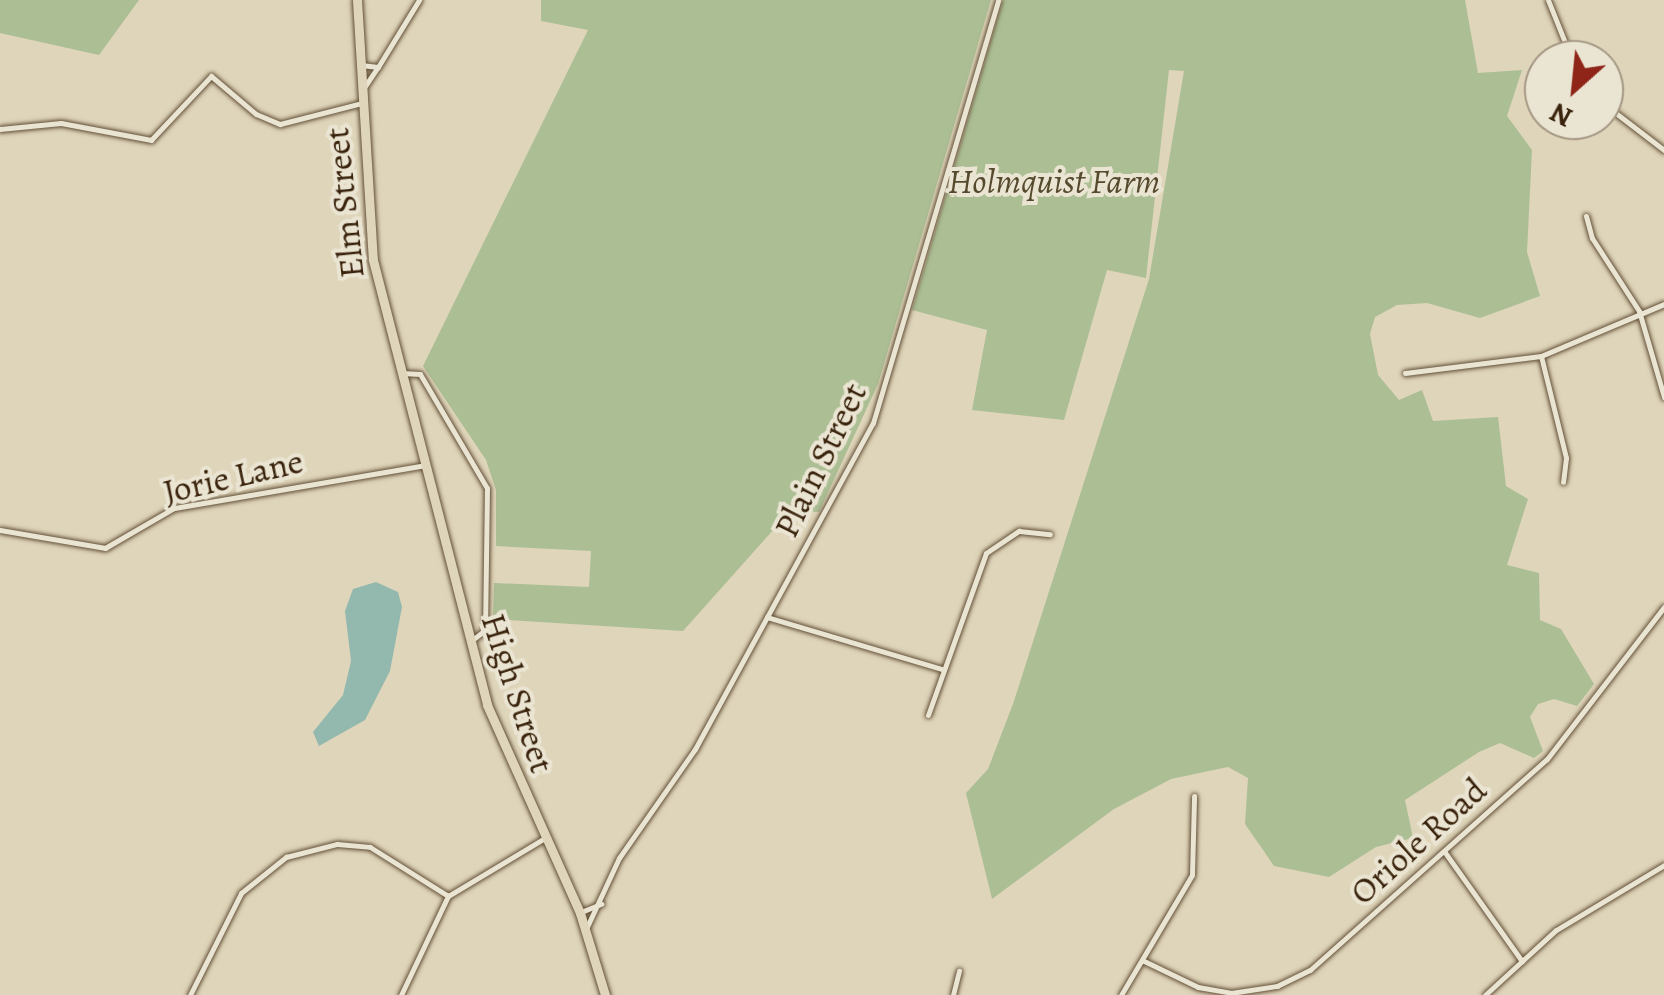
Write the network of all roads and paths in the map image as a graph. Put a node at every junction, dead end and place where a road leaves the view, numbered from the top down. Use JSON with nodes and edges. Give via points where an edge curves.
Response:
{"nodes":[{"id":1,"x":358,"y":0,"type":"edge"},
{"id":2,"x":419,"y":0,"type":"edge"},
{"id":3,"x":998,"y":0,"type":"edge"},
{"id":4,"x":1548,"y":0,"type":"edge"},
{"id":5,"x":1564,"y":40,"type":"edge"},
{"id":6,"x":361,"y":65,"type":"junction"},
{"id":7,"x":378,"y":67,"type":"junction"},
{"id":8,"x":362,"y":97,"type":"junction"},
{"id":9,"x":1624,"y":119,"type":"edge"},
{"id":10,"x":0,"y":128,"type":"edge"},
{"id":11,"x":1664,"y":150,"type":"edge"},
{"id":12,"x":1586,"y":216,"type":"dead end"},
{"id":13,"x":1664,"y":304,"type":"edge"},
{"id":14,"x":1639,"y":311,"type":"junction"},
{"id":15,"x":1541,"y":356,"type":"junction"},
{"id":16,"x":1405,"y":372,"type":"dead end"},
{"id":17,"x":402,"y":374,"type":"junction"},
{"id":18,"x":1664,"y":397,"type":"edge"},
{"id":19,"x":408,"y":398,"type":"joint"},
{"id":20,"x":426,"y":465,"type":"junction"},
{"id":21,"x":1562,"y":482,"type":"dead end"},
{"id":22,"x":0,"y":530,"type":"edge"},
{"id":23,"x":1050,"y":534,"type":"dead end"},
{"id":24,"x":1664,"y":606,"type":"edge"},
{"id":25,"x":766,"y":616,"type":"junction"},
{"id":26,"x":469,"y":640,"type":"junction"},
{"id":27,"x":941,"y":668,"type":"junction"},
{"id":28,"x":928,"y":715,"type":"dead end"},
{"id":29,"x":1194,"y":796,"type":"dead end"},
{"id":30,"x":545,"y":838,"type":"junction"},
{"id":31,"x":1444,"y":851,"type":"junction"},
{"id":32,"x":1664,"y":865,"type":"edge"},
{"id":33,"x":448,"y":896,"type":"junction"},
{"id":34,"x":601,"y":904,"type":"junction"},
{"id":35,"x":580,"y":913,"type":"junction"},
{"id":36,"x":586,"y":929,"type":"junction"},
{"id":37,"x":1144,"y":960,"type":"junction"},
{"id":38,"x":1522,"y":961,"type":"junction"},
{"id":39,"x":960,"y":971,"type":"dead end"},
{"id":40,"x":190,"y":995,"type":"edge"},
{"id":41,"x":401,"y":995,"type":"edge"},
{"id":42,"x":605,"y":995,"type":"edge"},
{"id":43,"x":953,"y":995,"type":"edge"},
{"id":44,"x":1120,"y":995,"type":"edge"},
{"id":45,"x":1486,"y":995,"type":"edge"}],
"edges":[{"from":1,"to":6,"type":"main road","name":"Elm Street"},
{"from":2,"to":7,"type":"street"},
{"from":3,"to":25,"type":"street","name":"Plain Street","via":[[878,412]]},
{"from":4,"to":5,"type":"street"},
{"from":6,"to":7,"type":"street"},
{"from":6,"to":8,"type":"main road","name":"Elm Street"},
{"from":7,"to":8,"type":"street"},
{"from":8,"to":10,"type":"street","via":[[280,124],[256,114],[211,76],[151,140],[61,123]]},
{"from":8,"to":17,"type":"main road","name":"Elm Street","via":[[373,260]]},
{"from":9,"to":11,"type":"street"},
{"from":12,"to":14,"type":"street","via":[[1592,238]]},
{"from":13,"to":14,"type":"street"},
{"from":14,"to":15,"type":"street"},
{"from":14,"to":18,"type":"street"},
{"from":15,"to":16,"type":"street"},
{"from":15,"to":21,"type":"street","via":[[1566,458]]},
{"from":17,"to":19,"type":"main road","name":"Elm Street"},
{"from":17,"to":26,"type":"street","via":[[420,374],[487,488],[486,630]]},
{"from":19,"to":20,"type":"main road","name":"High Street"},
{"from":20,"to":22,"type":"street","name":"Jorie Lane","via":[[174,508],[105,548]]},
{"from":20,"to":26,"type":"main road","name":"High Street"},
{"from":23,"to":27,"type":"street","via":[[1019,530],[986,554]]},
{"from":24,"to":31,"type":"street","name":"Oriole Road","via":[[1569,736]]},
{"from":25,"to":27,"type":"street"},
{"from":25,"to":34,"type":"street","name":"Plain Street","via":[[696,749],[619,858]]},
{"from":26,"to":30,"type":"main road","name":"High Street","via":[[498,738]]},
{"from":27,"to":28,"type":"street"},
{"from":29,"to":37,"type":"street","via":[[1192,875]]},
{"from":30,"to":33,"type":"street"},
{"from":30,"to":35,"type":"main road","name":"High Street"},
{"from":31,"to":37,"type":"street","name":"Oriole Road","via":[[1320,962],[1278,986],[1208,990]]},
{"from":31,"to":38,"type":"street"},
{"from":32,"to":38,"type":"street"},
{"from":33,"to":40,"type":"street","via":[[370,848],[337,844],[286,857],[242,893]]},
{"from":33,"to":41,"type":"street"},
{"from":34,"to":35,"type":"street"},
{"from":34,"to":36,"type":"street","name":"Plain Street"},
{"from":35,"to":36,"type":"main road","name":"High Street"},
{"from":36,"to":42,"type":"main road","name":"High Street"},
{"from":37,"to":44,"type":"street"},
{"from":38,"to":45,"type":"street"},
{"from":39,"to":43,"type":"street"}]}
